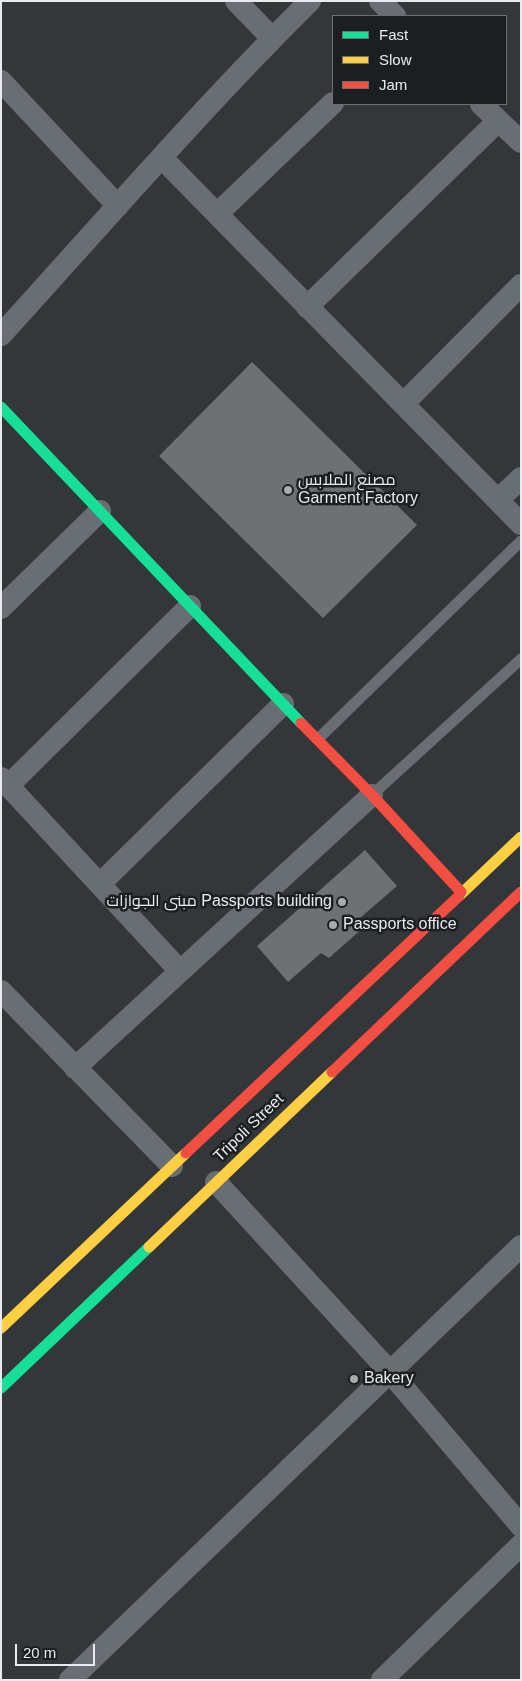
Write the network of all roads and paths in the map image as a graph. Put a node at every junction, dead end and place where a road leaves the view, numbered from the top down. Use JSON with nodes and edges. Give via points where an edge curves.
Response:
{"nodes":[{"id":1,"x":236,"y":1,"type":"edge"},
{"id":2,"x":310,"y":1,"type":"edge"},
{"id":3,"x":380,"y":1,"type":"edge"},
{"id":4,"x":394,"y":15,"type":"edge"},
{"id":5,"x":272,"y":38,"type":"junction"},
{"id":6,"x":1,"y":82,"type":"edge"},
{"id":7,"x":332,"y":104,"type":"edge"},
{"id":8,"x":482,"y":105,"type":"edge"},
{"id":9,"x":498,"y":121,"type":"junction"},
{"id":10,"x":521,"y":142,"type":"edge"},
{"id":11,"x":162,"y":158,"type":"junction"},
{"id":12,"x":118,"y":206,"type":"junction"},
{"id":13,"x":217,"y":214,"type":"junction"},
{"id":14,"x":521,"y":285,"type":"edge"},
{"id":15,"x":307,"y":306,"type":"junction"},
{"id":16,"x":1,"y":335,"type":"edge"},
{"id":17,"x":403,"y":404,"type":"junction"},
{"id":18,"x":4,"y":414,"type":"edge"},
{"id":19,"x":521,"y":478,"type":"edge"},
{"id":20,"x":498,"y":500,"type":"junction"},
{"id":21,"x":100,"y":511,"type":"junction"},
{"id":22,"x":521,"y":524,"type":"edge"},
{"id":23,"x":521,"y":541,"type":"edge"},
{"id":24,"x":190,"y":606,"type":"junction"},
{"id":25,"x":1,"y":608,"type":"edge"},
{"id":26,"x":521,"y":659,"type":"edge"},
{"id":27,"x":283,"y":704,"type":"junction"},
{"id":28,"x":318,"y":739,"type":"junction"},
{"id":29,"x":5,"y":782,"type":"edge"},
{"id":30,"x":372,"y":795,"type":"junction"},
{"id":31,"x":521,"y":837,"type":"edge"},
{"id":32,"x":100,"y":884,"type":"junction"},
{"id":33,"x":462,"y":892,"type":"junction"},
{"id":34,"x":521,"y":892,"type":"edge"},
{"id":35,"x":180,"y":972,"type":"junction"},
{"id":36,"x":2,"y":994,"type":"edge"},
{"id":37,"x":75,"y":1068,"type":"junction"},
{"id":38,"x":172,"y":1166,"type":"junction"},
{"id":39,"x":216,"y":1182,"type":"junction"},
{"id":40,"x":521,"y":1246,"type":"edge"},
{"id":41,"x":1,"y":1328,"type":"edge"},
{"id":42,"x":390,"y":1372,"type":"junction"},
{"id":43,"x":1,"y":1388,"type":"edge"},
{"id":44,"x":521,"y":1526,"type":"edge"},
{"id":45,"x":521,"y":1545,"type":"edge"},
{"id":46,"x":70,"y":1680,"type":"edge"},
{"id":47,"x":382,"y":1680,"type":"edge"}],
"edges":[{"from":1,"to":5,"type":"street"},
{"from":2,"to":5,"type":"street"},
{"from":3,"to":4,"type":"street"},
{"from":5,"to":11,"type":"street"},
{"from":6,"to":12,"type":"street"},
{"from":7,"to":13,"type":"street"},
{"from":8,"to":9,"type":"street"},
{"from":9,"to":10,"type":"street"},
{"from":9,"to":15,"type":"street"},
{"from":11,"to":12,"type":"street"},
{"from":11,"to":13,"type":"street"},
{"from":12,"to":16,"type":"street"},
{"from":13,"to":15,"type":"street"},
{"from":14,"to":17,"type":"street"},
{"from":15,"to":17,"type":"street"},
{"from":17,"to":20,"type":"street"},
{"from":18,"to":21,"type":"main road"},
{"from":19,"to":20,"type":"street"},
{"from":20,"to":22,"type":"street"},
{"from":21,"to":24,"type":"main road"},
{"from":21,"to":25,"type":"street"},
{"from":23,"to":28,"type":"lane"},
{"from":24,"to":27,"type":"main road"},
{"from":24,"to":29,"type":"street"},
{"from":26,"to":30,"type":"lane"},
{"from":27,"to":28,"type":"main road"},
{"from":27,"to":32,"type":"street"},
{"from":28,"to":30,"type":"main road"},
{"from":29,"to":32,"type":"street"},
{"from":30,"to":33,"type":"main road"},
{"from":30,"to":35,"type":"street"},
{"from":31,"to":33,"type":"main road","name":"Tripoli Street"},
{"from":32,"to":35,"type":"street"},
{"from":33,"to":38,"type":"main road","name":"Tripoli Street"},
{"from":34,"to":39,"type":"main road","name":"Tripoli Street"},
{"from":35,"to":37,"type":"street"},
{"from":36,"to":37,"type":"street"},
{"from":37,"to":38,"type":"street"},
{"from":38,"to":41,"type":"main road","name":"Tripoli Street"},
{"from":39,"to":42,"type":"street"},
{"from":39,"to":43,"type":"main road","name":"Tripoli Street"},
{"from":40,"to":42,"type":"street"},
{"from":42,"to":44,"type":"street"},
{"from":42,"to":46,"type":"street"},
{"from":45,"to":47,"type":"street"}]}
